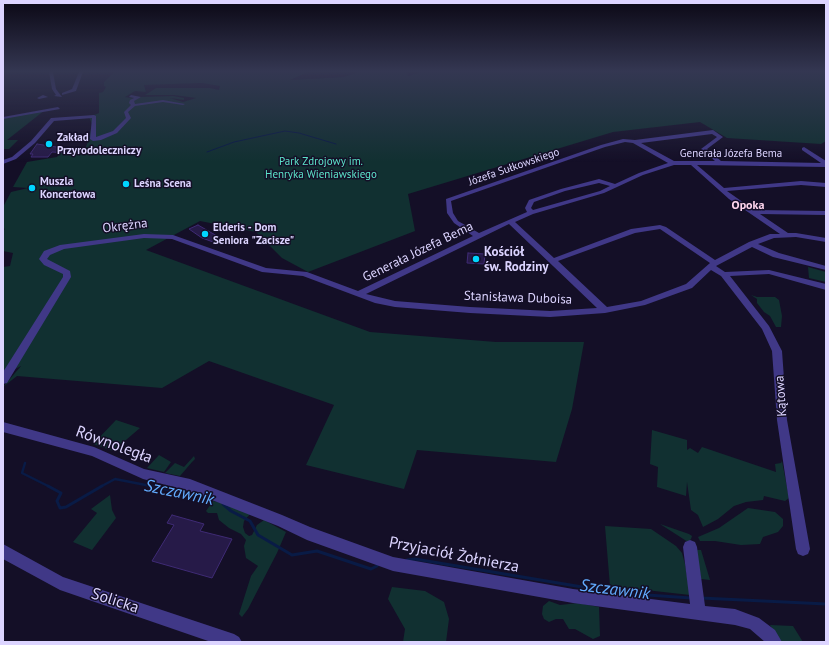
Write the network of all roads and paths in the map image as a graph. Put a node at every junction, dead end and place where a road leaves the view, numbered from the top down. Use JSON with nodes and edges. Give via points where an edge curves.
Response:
{"nodes":[{"id":1,"x":59,"y":102,"type":"edge"},
{"id":2,"x":131,"y":102,"type":"edge"},
{"id":3,"x":150,"y":102,"type":"edge"},
{"id":4,"x":166,"y":102,"type":"edge"},
{"id":5,"x":183,"y":104,"type":"dead end"},
{"id":6,"x":134,"y":105,"type":"junction"},
{"id":7,"x":58,"y":108,"type":"junction"},
{"id":8,"x":3,"y":118,"type":"edge"},
{"id":9,"x":57,"y":119,"type":"junction"},
{"id":10,"x":635,"y":142,"type":"junction"},
{"id":11,"x":804,"y":149,"type":"dead end"},
{"id":12,"x":3,"y":162,"type":"edge"},
{"id":13,"x":672,"y":163,"type":"junction"},
{"id":14,"x":694,"y":164,"type":"junction"},
{"id":15,"x":721,"y":164,"type":"junction"},
{"id":16,"x":826,"y":165,"type":"edge"},
{"id":17,"x":826,"y":185,"type":"edge"},
{"id":18,"x":616,"y":186,"type":"junction"},
{"id":19,"x":723,"y":190,"type":"junction"},
{"id":20,"x":751,"y":212,"type":"junction"},
{"id":21,"x":531,"y":213,"type":"junction"},
{"id":22,"x":826,"y":213,"type":"edge"},
{"id":23,"x":510,"y":221,"type":"junction"},
{"id":24,"x":785,"y":234,"type":"junction"},
{"id":25,"x":478,"y":236,"type":"junction"},
{"id":26,"x":826,"y":240,"type":"edge"},
{"id":27,"x":752,"y":244,"type":"junction"},
{"id":28,"x":554,"y":260,"type":"junction"},
{"id":29,"x":713,"y":265,"type":"junction"},
{"id":30,"x":826,"y":268,"type":"edge"},
{"id":31,"x":724,"y":274,"type":"junction"},
{"id":32,"x":826,"y":287,"type":"edge"},
{"id":33,"x":360,"y":293,"type":"junction"},
{"id":34,"x":605,"y":310,"type":"junction"},
{"id":35,"x":3,"y":380,"type":"edge"},
{"id":36,"x":3,"y":427,"type":"edge"},
{"id":37,"x":190,"y":485,"type":"joint"},
{"id":38,"x":690,"y":548,"type":"dead end"},
{"id":39,"x":804,"y":549,"type":"dead end"},
{"id":40,"x":3,"y":551,"type":"edge"},
{"id":41,"x":697,"y":603,"type":"junction"},
{"id":42,"x":233,"y":642,"type":"edge"},
{"id":43,"x":774,"y":642,"type":"edge"}],
"edges":[{"from":1,"to":7,"type":"street"},
{"from":2,"to":6,"type":"street"},
{"from":3,"to":6,"type":"street"},
{"from":4,"to":5,"type":"street"},
{"from":6,"to":9,"type":"street","via":[[126,112],[129,118],[115,132],[101,138],[93,139],[94,116]]},
{"from":7,"to":8,"type":"street"},
{"from":7,"to":9,"type":"street"},
{"from":9,"to":12,"type":"street","via":[[47,124],[24,151]]},
{"from":10,"to":13,"type":"street"},
{"from":10,"to":15,"type":"street","name":"Józefa Sułkowskiego","via":[[713,132],[720,137],[704,149]]},
{"from":10,"to":25,"type":"street","name":"Józefa Sułkowskiego","via":[[625,140],[603,146],[448,200],[450,213],[456,222]]},
{"from":11,"to":16,"type":"street","name":"Generała Józefa Bema"},
{"from":13,"to":14,"type":"street","name":"Generała Józefa Bema"},
{"from":13,"to":18,"type":"street","name":"Generała Józefa Bema"},
{"from":14,"to":15,"type":"street","name":"Generała Józefa Bema"},
{"from":14,"to":19,"type":"street"},
{"from":15,"to":16,"type":"street","name":"Generała Józefa Bema"},
{"from":17,"to":19,"type":"street","via":[[801,183]]},
{"from":18,"to":21,"type":"street","name":"Generała Józefa Bema"},
{"from":18,"to":21,"type":"street","via":[[599,181],[563,190],[531,201],[528,208]]},
{"from":19,"to":20,"type":"street"},
{"from":20,"to":22,"type":"street"},
{"from":20,"to":24,"type":"street"},
{"from":21,"to":23,"type":"street","name":"Generała Józefa Bema"},
{"from":23,"to":25,"type":"street","name":"Generała Józefa Bema"},
{"from":23,"to":28,"type":"street"},
{"from":24,"to":26,"type":"street","name":"Stanisława Duboisa"},
{"from":24,"to":27,"type":"street","name":"Stanisława Duboisa"},
{"from":25,"to":33,"type":"street","name":"Generała Józefa Bema"},
{"from":27,"to":29,"type":"street","name":"Stanisława Duboisa"},
{"from":27,"to":30,"type":"street","via":[[776,255]]},
{"from":28,"to":29,"type":"street","name":"Kątowa","via":[[634,231],[660,227]]},
{"from":28,"to":34,"type":"street"},
{"from":29,"to":31,"type":"street","name":"Kątowa"},
{"from":29,"to":34,"type":"street","name":"Stanisława Duboisa","via":[[689,286],[678,291],[642,303]]},
{"from":31,"to":32,"type":"street","via":[[769,272]]},
{"from":31,"to":39,"type":"street","name":"Kątowa","via":[[766,328],[776,351],[782,420]]},
{"from":33,"to":34,"type":"street","name":"Stanisława Duboisa","via":[[395,304],[470,310],[550,314]]},
{"from":33,"to":35,"type":"street","name":"Okrężna","via":[[304,274],[269,271],[183,239],[166,236],[144,236],[55,249],[44,256],[44,261],[67,273],[67,277]]},
{"from":36,"to":37,"type":"street","name":"Równoległa","via":[[94,452],[143,474]]},
{"from":37,"to":41,"type":"street","name":"Przyjaciół Żołnierza","via":[[307,533],[393,564],[573,596]]},
{"from":38,"to":41,"type":"street"},
{"from":40,"to":42,"type":"street","name":"Solicka","via":[[60,584]]},
{"from":41,"to":43,"type":"street","name":"Przyjaciół Żołnierza","via":[[754,623],[770,635]]}]}
